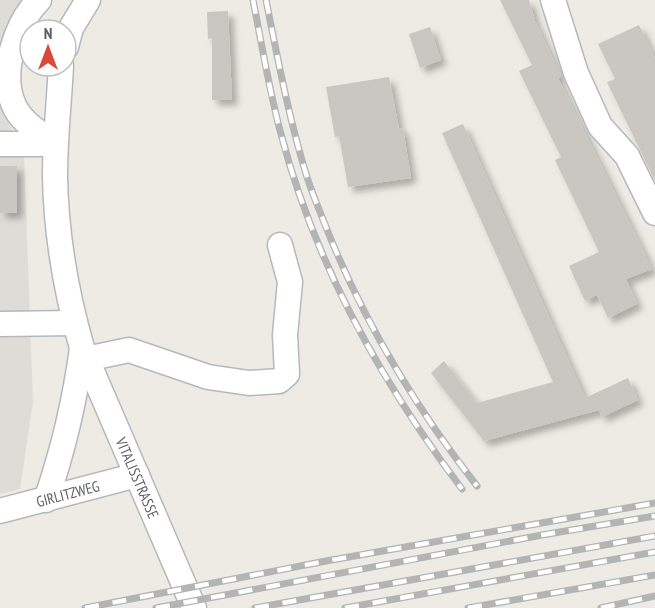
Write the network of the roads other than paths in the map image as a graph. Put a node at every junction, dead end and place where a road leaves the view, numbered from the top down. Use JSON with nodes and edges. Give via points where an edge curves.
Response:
{"nodes":[{"id":1,"x":39,"y":0,"type":"edge"},
{"id":2,"x":88,"y":0,"type":"edge"},
{"id":3,"x":553,"y":0,"type":"edge"},
{"id":4,"x":77,"y":18,"type":"edge"},
{"id":5,"x":61,"y":78,"type":"edge"},
{"id":6,"x":0,"y":144,"type":"edge"},
{"id":7,"x":56,"y":144,"type":"junction"},
{"id":8,"x":655,"y":213,"type":"edge"},
{"id":9,"x":280,"y":245,"type":"dead end"},
{"id":10,"x":75,"y":323,"type":"junction"},
{"id":11,"x":0,"y":324,"type":"edge"},
{"id":12,"x":84,"y":353,"type":"junction"},
{"id":13,"x":137,"y":475,"type":"junction"},
{"id":14,"x":46,"y":500,"type":"junction"},
{"id":15,"x":0,"y":512,"type":"edge"},
{"id":16,"x":194,"y":608,"type":"edge"}],
"edges":[{"from":1,"to":7,"type":"street","via":[[19,30],[8,83],[13,104],[27,123]]},
{"from":2,"to":4,"type":"street"},
{"from":3,"to":8,"type":"street","via":[[576,73],[600,126],[627,156]]},
{"from":5,"to":7,"type":"street","name":"VITALISSTRASSE"},
{"from":6,"to":7,"type":"street"},
{"from":7,"to":10,"type":"street","name":"VITALISSTRASSE","via":[[60,242]]},
{"from":9,"to":12,"type":"street","via":[[290,282],[285,335],[287,374],[279,381],[249,383],[208,377],[129,350]]},
{"from":10,"to":11,"type":"street"},
{"from":10,"to":12,"type":"street","name":"VITALISSTRASSE"},
{"from":12,"to":13,"type":"street","name":"VITALISSTRASSE"},
{"from":12,"to":14,"type":"street","name":"VITALISSTRASSE","via":[[59,463]]},
{"from":13,"to":14,"type":"street","name":"GIRLITZWEG"},
{"from":13,"to":16,"type":"street","name":"VITALISSTRASSE"},
{"from":14,"to":15,"type":"street","name":"GIRLITZWEG"}]}
